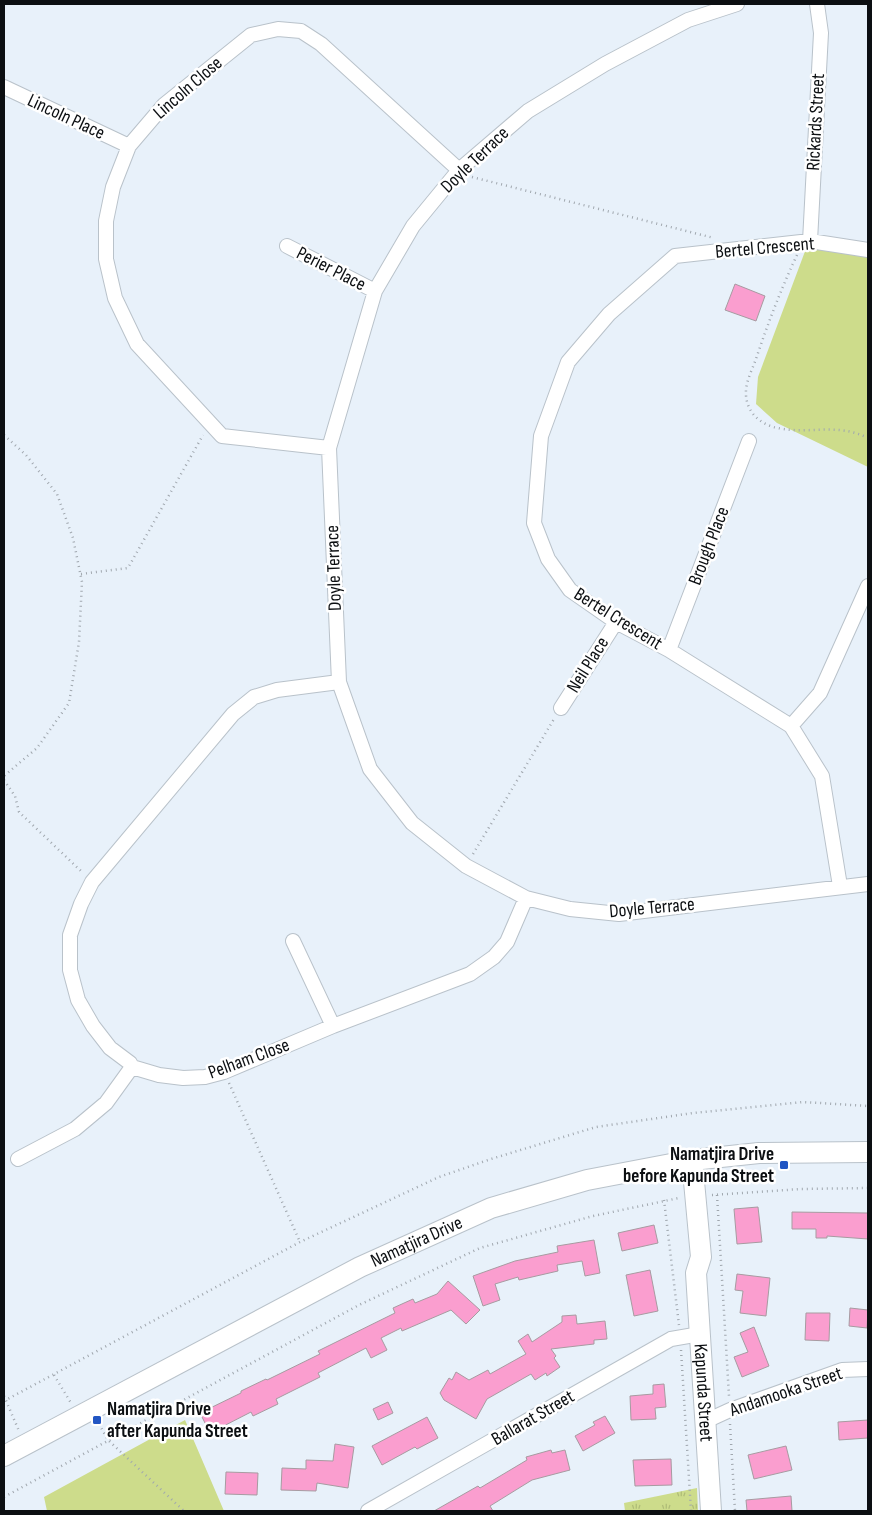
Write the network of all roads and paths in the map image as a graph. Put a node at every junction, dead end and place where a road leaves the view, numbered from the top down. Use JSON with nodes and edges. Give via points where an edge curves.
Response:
{"nodes":[{"id":1,"x":737,"y":4,"type":"edge"},
{"id":2,"x":817,"y":4,"type":"edge"},
{"id":3,"x":4,"y":87,"type":"edge"},
{"id":4,"x":129,"y":146,"type":"junction"},
{"id":5,"x":459,"y":170,"type":"junction"},
{"id":6,"x":716,"y":238,"type":"dead end"},
{"id":7,"x":810,"y":241,"type":"junction"},
{"id":8,"x":287,"y":246,"type":"dead end"},
{"id":9,"x":868,"y":250,"type":"edge"},
{"id":10,"x":375,"y":291,"type":"junction"},
{"id":11,"x":210,"y":422,"type":"junction"},
{"id":12,"x":4,"y":435,"type":"edge"},
{"id":13,"x":868,"y":438,"type":"edge"},
{"id":14,"x":749,"y":441,"type":"dead end"},
{"id":15,"x":329,"y":448,"type":"junction"},
{"id":16,"x":80,"y":574,"type":"junction"},
{"id":17,"x":868,"y":586,"type":"edge"},
{"id":18,"x":616,"y":622,"type":"junction"},
{"id":19,"x":669,"y":650,"type":"junction"},
{"id":20,"x":339,"y":682,"type":"junction"},
{"id":21,"x":561,"y":708,"type":"joint"},
{"id":22,"x":791,"y":726,"type":"junction"},
{"id":23,"x":4,"y":778,"type":"edge"},
{"id":24,"x":466,"y":866,"type":"junction"},
{"id":25,"x":92,"y":882,"type":"junction"},
{"id":26,"x":868,"y":884,"type":"edge"},
{"id":27,"x":840,"y":886,"type":"junction"},
{"id":28,"x":526,"y":898,"type":"junction"},
{"id":29,"x":293,"y":942,"type":"dead end"},
{"id":30,"x":333,"y":1026,"type":"junction"},
{"id":31,"x":132,"y":1067,"type":"junction"},
{"id":32,"x":224,"y":1072,"type":"junction"},
{"id":33,"x":868,"y":1106,"type":"edge"},
{"id":34,"x":868,"y":1152,"type":"edge"},
{"id":35,"x":18,"y":1159,"type":"dead end"},
{"id":36,"x":686,"y":1161,"type":"junction"},
{"id":37,"x":868,"y":1188,"type":"edge"},
{"id":38,"x":300,"y":1242,"type":"junction"},
{"id":39,"x":700,"y":1334,"type":"junction"},
{"id":40,"x":680,"y":1336,"type":"junction"},
{"id":41,"x":868,"y":1369,"type":"edge"},
{"id":42,"x":4,"y":1396,"type":"edge"},
{"id":43,"x":5,"y":1400,"type":"edge"},
{"id":44,"x":730,"y":1410,"type":"junction"},
{"id":45,"x":706,"y":1421,"type":"junction"},
{"id":46,"x":108,"y":1440,"type":"junction"},
{"id":47,"x":25,"y":1444,"type":"junction"},
{"id":48,"x":4,"y":1456,"type":"edge"},
{"id":49,"x":4,"y":1498,"type":"edge"},
{"id":50,"x":184,"y":1511,"type":"edge"},
{"id":51,"x":368,"y":1511,"type":"edge"},
{"id":52,"x":691,"y":1511,"type":"edge"},
{"id":53,"x":711,"y":1511,"type":"edge"},
{"id":54,"x":735,"y":1511,"type":"edge"}],
"edges":[{"from":1,"to":5,"type":"street","name":"Doyle Terrace","via":[[688,20],[605,64],[528,111]]},
{"from":2,"to":7,"type":"street","name":"Rickards Street","via":[[821,33]]},
{"from":3,"to":4,"type":"street","name":"Lincoln Place"},
{"from":4,"to":5,"type":"street","name":"Lincoln Close","via":[[164,105],[251,35],[286,29],[301,31],[321,44]]},
{"from":4,"to":11,"type":"street","name":"Lincoln Close","via":[[113,186],[106,221],[106,259],[115,298],[137,344]]},
{"from":5,"to":6,"type":"path","via":[[469,176]]},
{"from":5,"to":10,"type":"street","name":"Doyle Terrace","via":[[413,226]]},
{"from":7,"to":9,"type":"street","name":"Bertel Crescent"},
{"from":7,"to":13,"type":"path","via":[[797,255],[770,319],[748,382],[748,409],[756,418],[776,428],[837,429]]},
{"from":7,"to":18,"type":"street","name":"Bertel Crescent","via":[[675,256],[609,314],[568,362],[541,436],[534,523],[548,558],[570,590]]},
{"from":8,"to":10,"type":"street","name":"Perier Place"},
{"from":10,"to":15,"type":"street","name":"Doyle Terrace"},
{"from":11,"to":15,"type":"street","name":"Lincoln Close","via":[[222,436]]},
{"from":11,"to":16,"type":"path","via":[[128,568]]},
{"from":12,"to":16,"type":"path","via":[[26,455],[57,494],[73,538]]},
{"from":14,"to":19,"type":"street","name":"Brough Place"},
{"from":15,"to":20,"type":"street","name":"Doyle Terrace"},
{"from":16,"to":23,"type":"path","via":[[79,642],[69,703],[37,748]]},
{"from":17,"to":22,"type":"street","via":[[820,693]]},
{"from":18,"to":19,"type":"street","name":"Bertel Crescent"},
{"from":18,"to":21,"type":"street","name":"Neil Place"},
{"from":19,"to":22,"type":"street","name":"Bertel Crescent"},
{"from":20,"to":24,"type":"street","name":"Doyle Terrace","via":[[370,770],[412,823]]},
{"from":20,"to":25,"type":"street","name":"Pelham Close","via":[[277,690],[254,697],[233,714]]},
{"from":21,"to":24,"type":"path"},
{"from":22,"to":27,"type":"street","name":"Bertel Crescent","via":[[822,776]]},
{"from":23,"to":25,"type":"path","via":[[15,796],[19,812]]},
{"from":24,"to":28,"type":"street","name":"Doyle Terrace"},
{"from":25,"to":31,"type":"street","name":"Pelham Close","via":[[70,935],[70,970],[78,1000],[93,1026],[110,1048]]},
{"from":26,"to":27,"type":"street","name":"Doyle Terrace"},
{"from":27,"to":28,"type":"street","name":"Doyle Terrace","via":[[619,914],[570,909]]},
{"from":28,"to":30,"type":"street","name":"Pelham Close","via":[[507,942],[494,957],[470,974]]},
{"from":29,"to":30,"type":"street"},
{"from":30,"to":32,"type":"street","name":"Pelham Close"},
{"from":31,"to":32,"type":"street","name":"Pelham Close","via":[[183,1078]]},
{"from":31,"to":35,"type":"street","via":[[106,1103],[75,1129]]},
{"from":32,"to":38,"type":"path"},
{"from":33,"to":38,"type":"path","via":[[803,1102],[596,1127],[439,1177]]},
{"from":34,"to":36,"type":"main road","name":"Namatjira Drive","via":[[759,1153]]},
{"from":36,"to":39,"type":"main road","name":"Kapunda Street","via":[[689,1258],[696,1273]]},
{"from":36,"to":47,"type":"main road","name":"Namatjira Drive","via":[[587,1180],[491,1208],[360,1267]]},
{"from":37,"to":44,"type":"path","via":[[717,1195]]},
{"from":38,"to":43,"type":"path"},
{"from":39,"to":40,"type":"street","name":"Ballarat Street"},
{"from":39,"to":45,"type":"main road","name":"Kapunda Street"},
{"from":40,"to":46,"type":"path","via":[[664,1200],[480,1248],[359,1305]]},
{"from":40,"to":51,"type":"street","name":"Ballarat Street","via":[[671,1338]]},
{"from":40,"to":52,"type":"path"},
{"from":41,"to":44,"type":"street","name":"Andamooka Street","via":[[842,1370]]},
{"from":42,"to":43,"type":"path"},
{"from":43,"to":47,"type":"path"},
{"from":44,"to":45,"type":"street","name":"Andamooka Street"},
{"from":44,"to":54,"type":"path"},
{"from":45,"to":53,"type":"main road","name":"Kapunda Street"},
{"from":46,"to":49,"type":"path"},
{"from":46,"to":50,"type":"path"},
{"from":47,"to":48,"type":"main road","name":"Namatjira Drive"}]}
